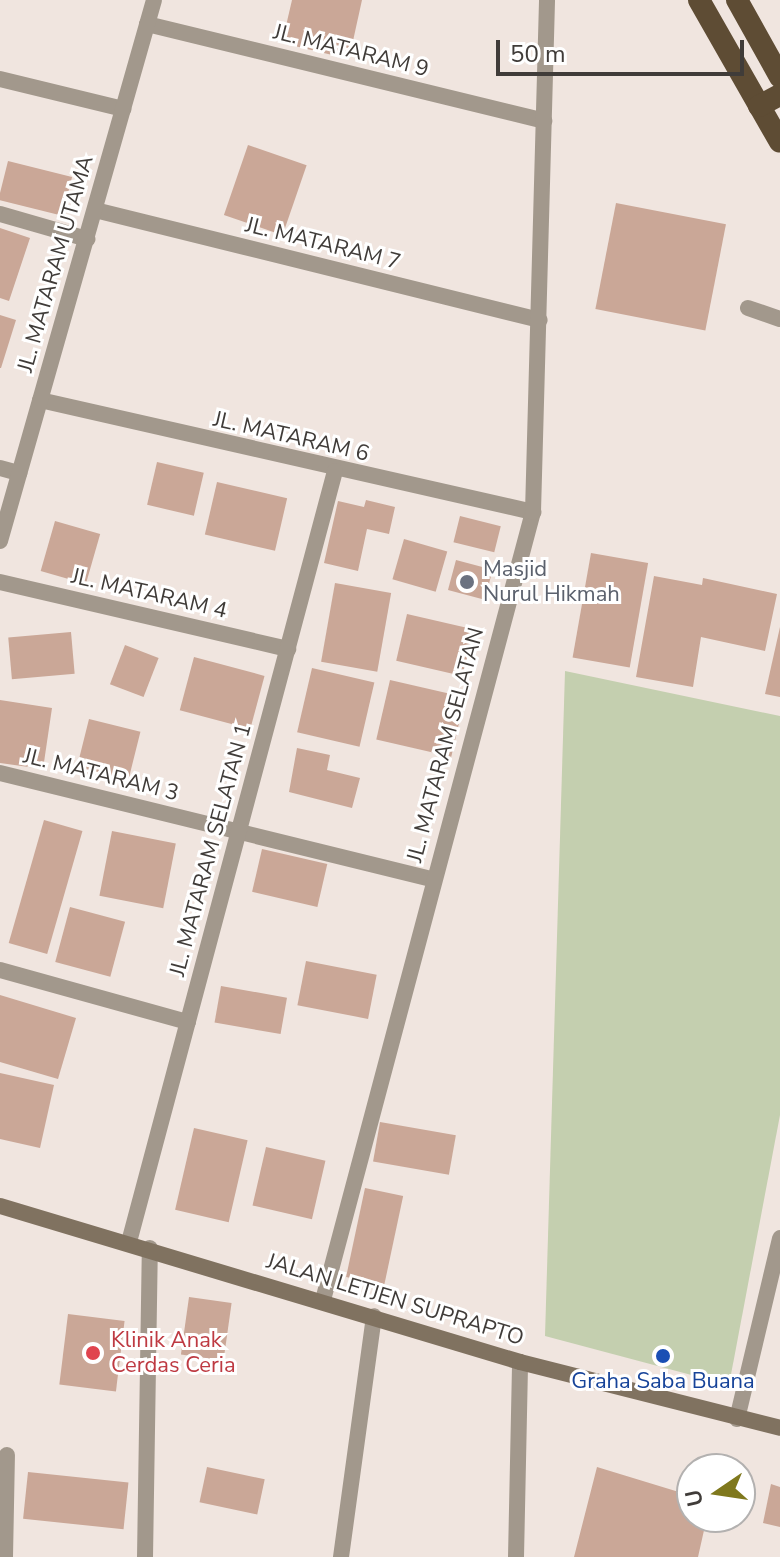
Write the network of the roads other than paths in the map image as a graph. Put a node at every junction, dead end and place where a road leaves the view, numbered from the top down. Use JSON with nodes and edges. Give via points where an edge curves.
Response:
{"nodes":[{"id":1,"x":154,"y":0,"type":"edge"},
{"id":2,"x":547,"y":0,"type":"edge"},
{"id":3,"x":699,"y":0,"type":"edge"},
{"id":4,"x":737,"y":0,"type":"edge"},
{"id":5,"x":147,"y":24,"type":"junction"},
{"id":6,"x":780,"y":77,"type":"edge"},
{"id":7,"x":0,"y":79,"type":"edge"},
{"id":8,"x":780,"y":95,"type":"edge"},
{"id":9,"x":759,"y":106,"type":"junction"},
{"id":10,"x":123,"y":109,"type":"junction"},
{"id":11,"x":544,"y":121,"type":"junction"},
{"id":12,"x":780,"y":142,"type":"edge"},
{"id":13,"x":95,"y":210,"type":"junction"},
{"id":14,"x":0,"y":214,"type":"edge"},
{"id":15,"x":87,"y":239,"type":"junction"},
{"id":16,"x":748,"y":308,"type":"dead end"},
{"id":17,"x":780,"y":319,"type":"edge"},
{"id":18,"x":540,"y":320,"type":"junction"},
{"id":19,"x":40,"y":400,"type":"junction"},
{"id":20,"x":0,"y":468,"type":"edge"},
{"id":21,"x":335,"y":471,"type":"junction"},
{"id":22,"x":19,"y":473,"type":"junction"},
{"id":23,"x":533,"y":512,"type":"junction"},
{"id":24,"x":0,"y":541,"type":"edge"},
{"id":25,"x":0,"y":582,"type":"edge"},
{"id":26,"x":288,"y":649,"type":"junction"},
{"id":27,"x":0,"y":773,"type":"edge"},
{"id":28,"x":239,"y":832,"type":"junction"},
{"id":29,"x":432,"y":879,"type":"junction"},
{"id":30,"x":0,"y":970,"type":"edge"},
{"id":31,"x":188,"y":1022,"type":"junction"},
{"id":32,"x":0,"y":1206,"type":"edge"},
{"id":33,"x":780,"y":1238,"type":"edge"},
{"id":34,"x":129,"y":1242,"type":"junction"},
{"id":35,"x":150,"y":1248,"type":"junction"},
{"id":36,"x":323,"y":1300,"type":"junction"},
{"id":37,"x":374,"y":1316,"type":"junction"},
{"id":38,"x":520,"y":1362,"type":"junction"},
{"id":39,"x":737,"y":1419,"type":"junction"},
{"id":40,"x":780,"y":1428,"type":"edge"},
{"id":41,"x":7,"y":1455,"type":"dead end"},
{"id":42,"x":4,"y":1551,"type":"edge"},
{"id":43,"x":145,"y":1557,"type":"edge"},
{"id":44,"x":341,"y":1557,"type":"edge"},
{"id":45,"x":516,"y":1557,"type":"edge"}],
"edges":[{"from":1,"to":5,"type":"street","name":"JL. MATARAM UTAMA"},
{"from":2,"to":11,"type":"street","name":"JL. MATARAM SELATAN"},
{"from":3,"to":9,"type":"highway"},
{"from":4,"to":6,"type":"highway"},
{"from":5,"to":10,"type":"street","name":"JL. MATARAM UTAMA"},
{"from":5,"to":11,"type":"street","name":"JL. MATARAM 9"},
{"from":7,"to":10,"type":"street"},
{"from":8,"to":9,"type":"highway"},
{"from":9,"to":12,"type":"highway"},
{"from":10,"to":13,"type":"street","name":"JL. MATARAM UTAMA"},
{"from":11,"to":18,"type":"street","name":"JL. MATARAM SELATAN"},
{"from":13,"to":15,"type":"street","name":"JL. MATARAM UTAMA"},
{"from":13,"to":18,"type":"street","name":"JL. MATARAM 7"},
{"from":14,"to":15,"type":"street"},
{"from":15,"to":19,"type":"street","name":"JL. MATARAM UTAMA"},
{"from":16,"to":17,"type":"street"},
{"from":18,"to":23,"type":"street","name":"JL. MATARAM SELATAN"},
{"from":19,"to":21,"type":"street","name":"JL. MATARAM 6"},
{"from":19,"to":22,"type":"street","name":"JL. MATARAM UTAMA"},
{"from":20,"to":22,"type":"street"},
{"from":21,"to":23,"type":"street","name":"JL. MATARAM 6"},
{"from":21,"to":26,"type":"street","name":"JL. MATARAM SELATAN 1"},
{"from":22,"to":24,"type":"street","name":"JL. MATARAM UTAMA"},
{"from":23,"to":29,"type":"street","name":"JL. MATARAM SELATAN"},
{"from":25,"to":26,"type":"street","name":"JL. MATARAM 4"},
{"from":26,"to":28,"type":"street","name":"JL. MATARAM SELATAN 1"},
{"from":27,"to":28,"type":"street","name":"JL. MATARAM 3"},
{"from":28,"to":29,"type":"street","name":"JL. MATARAM 3"},
{"from":28,"to":31,"type":"street","name":"JL. MATARAM SELATAN 1"},
{"from":29,"to":36,"type":"street","name":"JL. MATARAM SELATAN"},
{"from":30,"to":31,"type":"street"},
{"from":31,"to":34,"type":"street","name":"JL. MATARAM SELATAN 1"},
{"from":32,"to":34,"type":"main road","name":"JALAN LETJEN SUPRAPTO"},
{"from":33,"to":39,"type":"street"},
{"from":34,"to":35,"type":"main road","name":"JALAN LETJEN SUPRAPTO"},
{"from":35,"to":36,"type":"main road","name":"JALAN LETJEN SUPRAPTO"},
{"from":35,"to":43,"type":"street"},
{"from":36,"to":37,"type":"main road","name":"JALAN LETJEN SUPRAPTO"},
{"from":37,"to":38,"type":"main road","name":"JALAN LETJEN SUPRAPTO"},
{"from":37,"to":44,"type":"street"},
{"from":38,"to":39,"type":"main road","name":"JALAN LETJEN SUPRAPTO"},
{"from":38,"to":45,"type":"street"},
{"from":39,"to":40,"type":"main road","name":"JALAN LETJEN SUPRAPTO"},
{"from":41,"to":42,"type":"street"}]}
